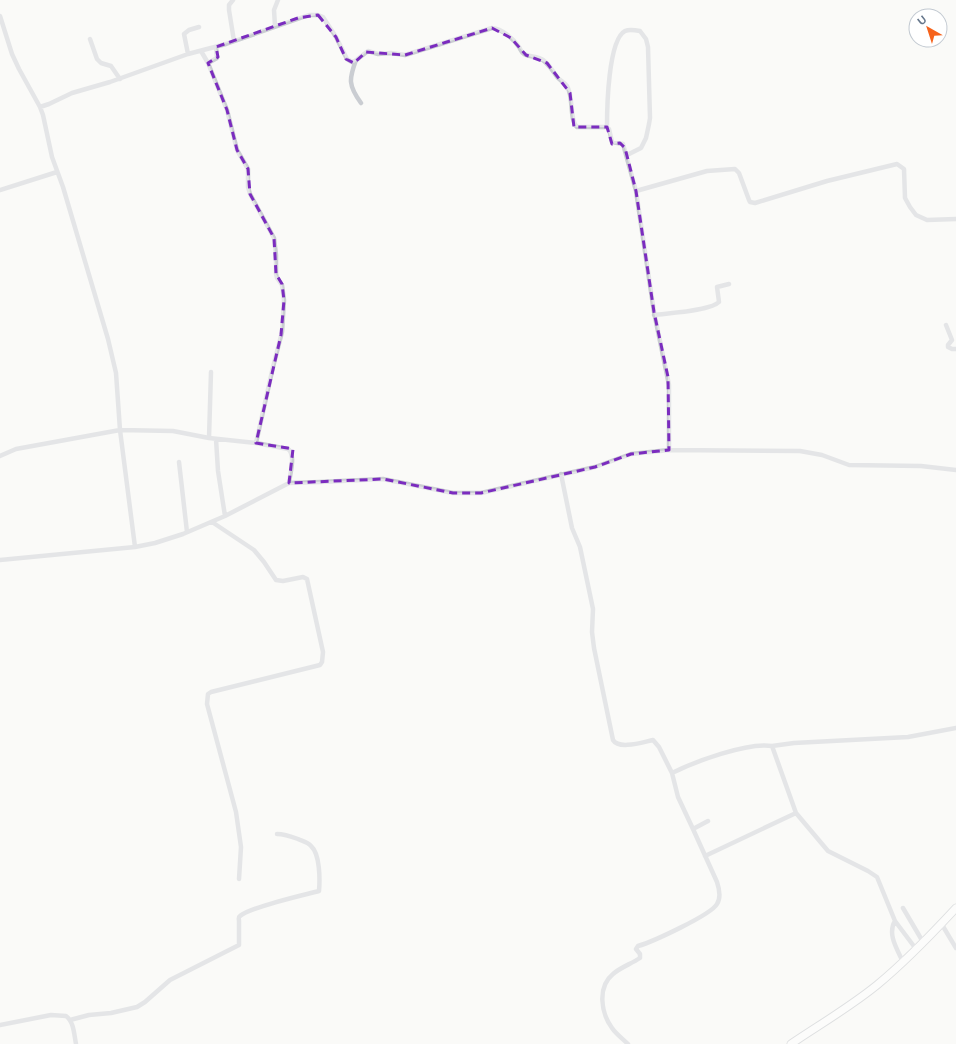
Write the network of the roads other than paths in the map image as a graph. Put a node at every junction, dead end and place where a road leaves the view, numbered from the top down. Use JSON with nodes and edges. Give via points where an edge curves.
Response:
{"nodes":[{"id":1,"x":232,"y":0,"type":"edge"},
{"id":2,"x":278,"y":0,"type":"edge"},
{"id":3,"x":0,"y":16,"type":"edge"},
{"id":4,"x":275,"y":26,"type":"junction"},
{"id":5,"x":199,"y":27,"type":"dead end"},
{"id":6,"x":90,"y":39,"type":"dead end"},
{"id":7,"x":234,"y":41,"type":"junction"},
{"id":8,"x":216,"y":47,"type":"junction"},
{"id":9,"x":201,"y":51,"type":"junction"},
{"id":10,"x":188,"y":54,"type":"junction"},
{"id":11,"x":356,"y":60,"type":"junction"},
{"id":12,"x":208,"y":63,"type":"junction"},
{"id":13,"x":120,"y":79,"type":"junction"},
{"id":14,"x":361,"y":103,"type":"dead end"},
{"id":15,"x":40,"y":107,"type":"junction"},
{"id":16,"x":607,"y":127,"type":"junction"},
{"id":17,"x":627,"y":155,"type":"junction"},
{"id":18,"x":57,"y":172,"type":"junction"},
{"id":19,"x":0,"y":190,"type":"edge"},
{"id":20,"x":636,"y":191,"type":"junction"},
{"id":21,"x":956,"y":220,"type":"edge"},
{"id":22,"x":729,"y":284,"type":"dead end"},
{"id":23,"x":654,"y":315,"type":"junction"},
{"id":24,"x":946,"y":325,"type":"dead end"},
{"id":25,"x":956,"y":349,"type":"edge"},
{"id":26,"x":211,"y":372,"type":"dead end"},
{"id":27,"x":120,"y":430,"type":"junction"},
{"id":28,"x":209,"y":438,"type":"junction"},
{"id":29,"x":216,"y":439,"type":"junction"},
{"id":30,"x":256,"y":443,"type":"junction"},
{"id":31,"x":669,"y":450,"type":"junction"},
{"id":32,"x":0,"y":456,"type":"edge"},
{"id":33,"x":179,"y":462,"type":"dead end"},
{"id":34,"x":956,"y":470,"type":"edge"},
{"id":35,"x":561,"y":474,"type":"junction"},
{"id":36,"x":289,"y":482,"type":"junction"},
{"id":37,"x":225,"y":516,"type":"junction"},
{"id":38,"x":212,"y":522,"type":"junction"},
{"id":39,"x":186,"y":532,"type":"junction"},
{"id":40,"x":135,"y":547,"type":"junction"},
{"id":41,"x":0,"y":560,"type":"edge"},
{"id":42,"x":956,"y":728,"type":"edge"},
{"id":43,"x":772,"y":746,"type":"junction"},
{"id":44,"x":672,"y":773,"type":"junction"},
{"id":45,"x":796,"y":813,"type":"junction"},
{"id":46,"x":708,"y":821,"type":"dead end"},
{"id":47,"x":694,"y":829,"type":"junction"},
{"id":48,"x":276,"y":834,"type":"dead end"},
{"id":49,"x":705,"y":856,"type":"junction"},
{"id":50,"x":239,"y":879,"type":"dead end"},
{"id":51,"x":903,"y":908,"type":"dead end"},
{"id":52,"x":956,"y":908,"type":"edge"},
{"id":53,"x":895,"y":921,"type":"junction"},
{"id":54,"x":941,"y":923,"type":"junction"},
{"id":55,"x":923,"y":942,"type":"junction"},
{"id":56,"x":956,"y":948,"type":"edge"},
{"id":57,"x":916,"y":949,"type":"junction"},
{"id":58,"x":903,"y":962,"type":"junction"},
{"id":59,"x":70,"y":1020,"type":"junction"},
{"id":60,"x":0,"y":1025,"type":"edge"},
{"id":61,"x":76,"y":1044,"type":"edge"},
{"id":62,"x":628,"y":1044,"type":"edge"},
{"id":63,"x":790,"y":1044,"type":"edge"}],
"edges":[{"from":1,"to":7,"type":"street","via":[[228,10]]},
{"from":2,"to":4,"type":"street","via":[[274,10]]},
{"from":3,"to":15,"type":"street","via":[[17,64]]},
{"from":4,"to":7,"type":"street"},
{"from":4,"to":11,"type":"street","via":[[309,15],[320,16],[336,37],[346,58],[352,62]]},
{"from":5,"to":10,"type":"street","via":[[184,34]]},
{"from":6,"to":13,"type":"street","via":[[97,59],[101,64],[111,66]]},
{"from":7,"to":8,"type":"street"},
{"from":8,"to":9,"type":"street"},
{"from":8,"to":12,"type":"street","via":[[217,58]]},
{"from":9,"to":10,"type":"street"},
{"from":9,"to":12,"type":"street"},
{"from":10,"to":13,"type":"street"},
{"from":11,"to":14,"type":"street","via":[[350,80]]},
{"from":11,"to":16,"type":"street","via":[[368,51],[405,55],[496,28],[511,38],[522,53],[543,60],[565,84],[570,92],[575,126]]},
{"from":12,"to":30,"type":"street","via":[[227,110],[237,150],[248,169],[250,194],[274,238],[276,274],[282,285],[282,332]]},
{"from":13,"to":15,"type":"street","via":[[72,93]]},
{"from":15,"to":18,"type":"street"},
{"from":16,"to":17,"type":"street","via":[[612,142],[623,144]]},
{"from":16,"to":17,"type":"street","via":[[607,92],[618,39],[624,31],[640,31],[648,47],[650,118],[644,143],[638,150]]},
{"from":17,"to":20,"type":"street"},
{"from":18,"to":19,"type":"street"},
{"from":18,"to":27,"type":"street","via":[[108,339],[116,379]]},
{"from":20,"to":21,"type":"street","via":[[707,171],[735,169],[750,202],[755,203],[827,181],[897,164],[904,169],[904,194],[916,215],[927,220]]},
{"from":20,"to":23,"type":"street"},
{"from":22,"to":23,"type":"street","via":[[717,288],[719,302],[716,304]]},
{"from":23,"to":31,"type":"street","via":[[669,385]]},
{"from":24,"to":25,"type":"street","via":[[952,340],[948,347]]},
{"from":26,"to":28,"type":"street"},
{"from":27,"to":28,"type":"street","via":[[173,431]]},
{"from":27,"to":32,"type":"street","via":[[16,448]]},
{"from":27,"to":40,"type":"street"},
{"from":28,"to":29,"type":"street"},
{"from":29,"to":30,"type":"street"},
{"from":29,"to":37,"type":"street"},
{"from":30,"to":36,"type":"street","via":[[291,450]]},
{"from":31,"to":34,"type":"street","via":[[800,451],[822,455],[849,465],[920,466]]},
{"from":31,"to":35,"type":"street","via":[[630,454],[595,467]]},
{"from":33,"to":39,"type":"street"},
{"from":35,"to":36,"type":"street","via":[[474,493],[453,492],[383,479]]},
{"from":35,"to":44,"type":"street","via":[[593,609],[592,632],[596,660],[614,743],[636,744],[652,740],[659,747]]},
{"from":36,"to":37,"type":"street"},
{"from":37,"to":38,"type":"street"},
{"from":38,"to":39,"type":"street"},
{"from":38,"to":50,"type":"street","via":[[254,550],[274,580],[303,577],[307,579],[323,652],[320,665],[208,694],[207,704],[236,812],[241,847]]},
{"from":39,"to":40,"type":"street"},
{"from":40,"to":41,"type":"street"},
{"from":42,"to":43,"type":"street","via":[[908,737]]},
{"from":43,"to":44,"type":"street","via":[[764,745],[727,752]]},
{"from":43,"to":45,"type":"street"},
{"from":44,"to":47,"type":"street","via":[[678,797]]},
{"from":45,"to":49,"type":"street"},
{"from":45,"to":53,"type":"street","via":[[828,851],[877,877]]},
{"from":46,"to":47,"type":"street"},
{"from":47,"to":49,"type":"street"},
{"from":48,"to":59,"type":"street","via":[[290,836],[312,846],[320,876],[319,891],[256,908],[241,915],[239,945],[170,980],[140,1005]]},
{"from":49,"to":62,"type":"street","via":[[718,888],[719,900],[716,905],[663,936],[638,946],[636,950],[640,958],[613,973],[606,980],[602,1002],[612,1028]]},
{"from":51,"to":55,"type":"street"},
{"from":52,"to":54,"type":"main road"},
{"from":53,"to":57,"type":"street"},
{"from":53,"to":58,"type":"street","via":[[892,933]]},
{"from":54,"to":55,"type":"main road"},
{"from":54,"to":56,"type":"street"},
{"from":55,"to":57,"type":"main road"},
{"from":57,"to":58,"type":"main road"},
{"from":58,"to":63,"type":"main road","via":[[862,996]]},
{"from":59,"to":60,"type":"street","via":[[66,1016],[52,1015]]},
{"from":59,"to":61,"type":"street"}]}
